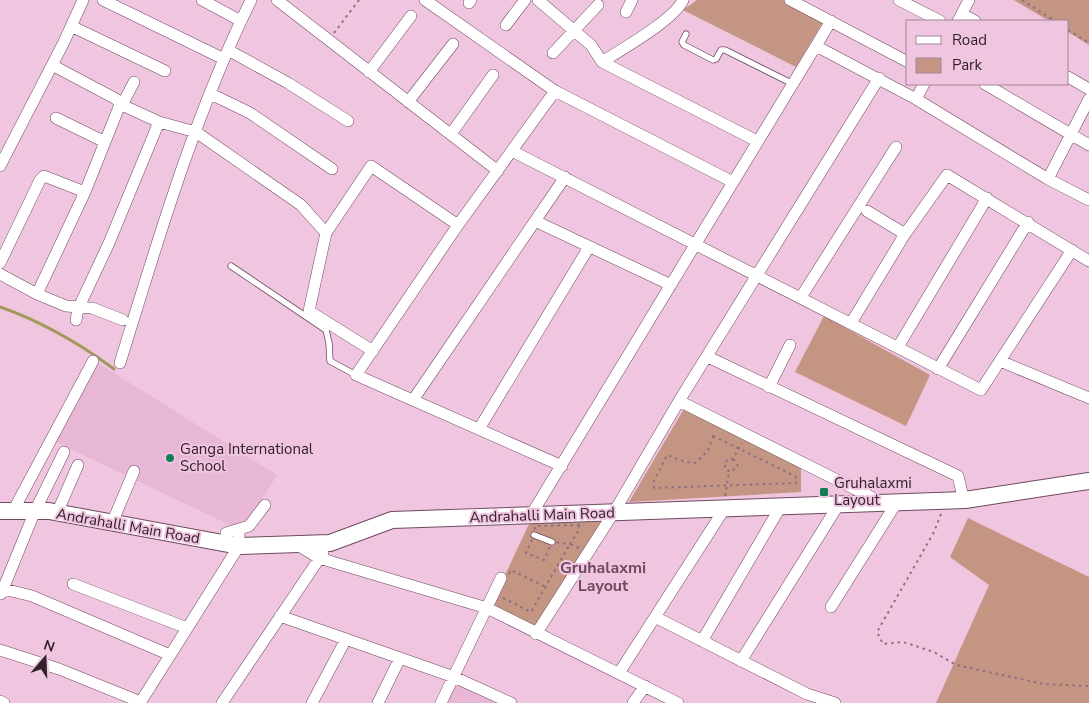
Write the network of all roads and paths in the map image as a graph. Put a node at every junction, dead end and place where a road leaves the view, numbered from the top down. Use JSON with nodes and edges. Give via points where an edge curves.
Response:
{"nodes":[{"id":1,"x":83,"y":0,"type":"edge"},
{"id":2,"x":103,"y":0,"type":"edge"},
{"id":3,"x":202,"y":0,"type":"edge"},
{"id":4,"x":251,"y":0,"type":"edge"},
{"id":5,"x":277,"y":0,"type":"edge"},
{"id":6,"x":359,"y":0,"type":"edge"},
{"id":7,"x":425,"y":0,"type":"edge"},
{"id":8,"x":525,"y":0,"type":"edge"},
{"id":9,"x":538,"y":0,"type":"edge"},
{"id":10,"x":632,"y":0,"type":"edge"},
{"id":11,"x":683,"y":0,"type":"edge"},
{"id":12,"x":790,"y":0,"type":"edge"},
{"id":13,"x":969,"y":0,"type":"edge"},
{"id":14,"x":1022,"y":0,"type":"edge"},
{"id":15,"x":905,"y":1,"type":"edge"},
{"id":16,"x":598,"y":5,"type":"dead end"},
{"id":17,"x":626,"y":12,"type":"dead end"},
{"id":18,"x":411,"y":16,"type":"dead end"},
{"id":19,"x":960,"y":17,"type":"edge"},
{"id":20,"x":938,"y":20,"type":"edge"},
{"id":21,"x":1053,"y":20,"type":"edge"},
{"id":22,"x":241,"y":21,"type":"junction"},
{"id":23,"x":831,"y":21,"type":"junction"},
{"id":24,"x":506,"y":25,"type":"dead end"},
{"id":25,"x":71,"y":26,"type":"junction"},
{"id":26,"x":1069,"y":31,"type":"edge"},
{"id":27,"x":573,"y":32,"type":"junction"},
{"id":28,"x":686,"y":34,"type":"dead end"},
{"id":29,"x":328,"y":41,"type":"junction"},
{"id":30,"x":1089,"y":43,"type":"edge"},
{"id":31,"x":453,"y":44,"type":"dead end"},
{"id":32,"x":816,"y":46,"type":"junction"},
{"id":33,"x":553,"y":53,"type":"dead end"},
{"id":34,"x":226,"y":55,"type":"junction"},
{"id":35,"x":906,"y":61,"type":"edge"},
{"id":36,"x":602,"y":62,"type":"junction"},
{"id":37,"x":52,"y":65,"type":"junction"},
{"id":38,"x":165,"y":70,"type":"dead end"},
{"id":39,"x":369,"y":72,"type":"junction"},
{"id":40,"x":493,"y":76,"type":"dead end"},
{"id":41,"x":879,"y":78,"type":"junction"},
{"id":42,"x":1069,"y":78,"type":"edge"},
{"id":43,"x":134,"y":82,"type":"dead end"},
{"id":44,"x":793,"y":84,"type":"junction"},
{"id":45,"x":923,"y":85,"type":"edge"},
{"id":46,"x":987,"y":85,"type":"edge"},
{"id":47,"x":1089,"y":89,"type":"edge"},
{"id":48,"x":555,"y":91,"type":"junction"},
{"id":49,"x":211,"y":94,"type":"junction"},
{"id":50,"x":916,"y":99,"type":"junction"},
{"id":51,"x":1089,"y":99,"type":"edge"},
{"id":52,"x":408,"y":102,"type":"junction"},
{"id":53,"x":122,"y":105,"type":"junction"},
{"id":54,"x":56,"y":118,"type":"dead end"},
{"id":55,"x":348,"y":121,"type":"dead end"},
{"id":56,"x":158,"y":122,"type":"junction"},
{"id":57,"x":196,"y":132,"type":"junction"},
{"id":58,"x":451,"y":134,"type":"junction"},
{"id":59,"x":1070,"y":135,"type":"junction"},
{"id":60,"x":758,"y":140,"type":"junction"},
{"id":61,"x":105,"y":142,"type":"junction"},
{"id":62,"x":1089,"y":145,"type":"edge"},
{"id":63,"x":896,"y":146,"type":"dead end"},
{"id":64,"x":512,"y":150,"type":"junction"},
{"id":65,"x":0,"y":166,"type":"edge"},
{"id":66,"x":332,"y":169,"type":"dead end"},
{"id":67,"x":498,"y":170,"type":"junction"},
{"id":68,"x":565,"y":178,"type":"junction"},
{"id":69,"x":1048,"y":179,"type":"junction"},
{"id":70,"x":733,"y":182,"type":"junction"},
{"id":71,"x":85,"y":192,"type":"junction"},
{"id":72,"x":988,"y":198,"type":"junction"},
{"id":73,"x":1089,"y":200,"type":"edge"},
{"id":74,"x":866,"y":211,"type":"dead end"},
{"id":75,"x":535,"y":221,"type":"junction"},
{"id":76,"x":1028,"y":222,"type":"junction"},
{"id":77,"x":458,"y":225,"type":"junction"},
{"id":78,"x":326,"y":233,"type":"junction"},
{"id":79,"x":905,"y":234,"type":"junction"},
{"id":80,"x":696,"y":244,"type":"junction"},
{"id":81,"x":589,"y":247,"type":"junction"},
{"id":82,"x":1072,"y":250,"type":"junction"},
{"id":83,"x":1089,"y":260,"type":"edge"},
{"id":84,"x":0,"y":263,"type":"edge"},
{"id":85,"x":232,"y":266,"type":"dead end"},
{"id":86,"x":0,"y":274,"type":"edge"},
{"id":87,"x":758,"y":276,"type":"junction"},
{"id":88,"x":671,"y":285,"type":"junction"},
{"id":89,"x":37,"y":294,"type":"junction"},
{"id":90,"x":801,"y":297,"type":"junction"},
{"id":91,"x":77,"y":314,"type":"junction"},
{"id":92,"x":123,"y":320,"type":"dead end"},
{"id":93,"x":851,"y":323,"type":"junction"},
{"id":94,"x":790,"y":345,"type":"dead end"},
{"id":95,"x":898,"y":347,"type":"junction"},
{"id":96,"x":373,"y":351,"type":"junction"},
{"id":97,"x":708,"y":357,"type":"junction"},
{"id":98,"x":93,"y":361,"type":"dead end"},
{"id":99,"x":1000,"y":361,"type":"junction"},
{"id":100,"x":120,"y":363,"type":"dead end"},
{"id":101,"x":938,"y":369,"type":"junction"},
{"id":102,"x":356,"y":375,"type":"junction"},
{"id":103,"x":769,"y":387,"type":"junction"},
{"id":104,"x":1089,"y":398,"type":"edge"},
{"id":105,"x":413,"y":400,"type":"junction"},
{"id":106,"x":679,"y":401,"type":"junction"},
{"id":107,"x":478,"y":429,"type":"junction"},
{"id":108,"x":746,"y":434,"type":"junction"},
{"id":109,"x":738,"y":449,"type":"junction"},
{"id":110,"x":64,"y":452,"type":"dead end"},
{"id":111,"x":734,"y":459,"type":"junction"},
{"id":112,"x":78,"y":465,"type":"dead end"},
{"id":113,"x":562,"y":466,"type":"junction"},
{"id":114,"x":134,"y":470,"type":"dead end"},
{"id":115,"x":729,"y":472,"type":"junction"},
{"id":116,"x":1089,"y":480,"type":"edge"},
{"id":117,"x":726,"y":486,"type":"junction"},
{"id":118,"x":953,"y":500,"type":"junction"},
{"id":119,"x":890,"y":502,"type":"junction"},
{"id":120,"x":838,"y":504,"type":"junction"},
{"id":121,"x":265,"y":505,"type":"dead end"},
{"id":122,"x":781,"y":506,"type":"junction"},
{"id":123,"x":725,"y":508,"type":"junction"},
{"id":124,"x":7,"y":511,"type":"edge"},
{"id":125,"x":36,"y":511,"type":"junction"},
{"id":126,"x":614,"y":512,"type":"junction"},
{"id":127,"x":57,"y":513,"type":"junction"},
{"id":128,"x":531,"y":515,"type":"junction"},
{"id":129,"x":112,"y":523,"type":"junction"},
{"id":130,"x":226,"y":533,"type":"dead end"},
{"id":131,"x":534,"y":535,"type":"dead end"},
{"id":132,"x":239,"y":538,"type":"junction"},
{"id":133,"x":552,"y":542,"type":"dead end"},
{"id":134,"x":330,"y":543,"type":"junction"},
{"id":135,"x":296,"y":544,"type":"junction"},
{"id":136,"x":588,"y":552,"type":"junction"},
{"id":137,"x":320,"y":558,"type":"junction"},
{"id":138,"x":504,"y":578,"type":"joint"},
{"id":139,"x":73,"y":584,"type":"dead end"},
{"id":140,"x":546,"y":587,"type":"junction"},
{"id":141,"x":1,"y":590,"type":"edge"},
{"id":142,"x":499,"y":596,"type":"dead end"},
{"id":143,"x":831,"y":607,"type":"dead end"},
{"id":144,"x":487,"y":608,"type":"junction"},
{"id":145,"x":280,"y":616,"type":"junction"},
{"id":146,"x":655,"y":617,"type":"junction"},
{"id":147,"x":187,"y":628,"type":"junction"},
{"id":148,"x":536,"y":634,"type":"junction"},
{"id":149,"x":346,"y":639,"type":"junction"},
{"id":150,"x":702,"y":641,"type":"junction"},
{"id":151,"x":0,"y":650,"type":"edge"},
{"id":152,"x":170,"y":655,"type":"junction"},
{"id":153,"x":400,"y":658,"type":"junction"},
{"id":154,"x":742,"y":661,"type":"junction"},
{"id":155,"x":619,"y":673,"type":"junction"},
{"id":156,"x":454,"y":676,"type":"junction"},
{"id":157,"x":645,"y":686,"type":"junction"},
{"id":158,"x":1089,"y":686,"type":"edge"},
{"id":159,"x":0,"y":701,"type":"edge"},
{"id":160,"x":4,"y":703,"type":"edge"},
{"id":161,"x":140,"y":703,"type":"edge"},
{"id":162,"x":222,"y":703,"type":"edge"},
{"id":163,"x":312,"y":703,"type":"edge"},
{"id":164,"x":378,"y":703,"type":"edge"},
{"id":165,"x":441,"y":703,"type":"edge"},
{"id":166,"x":511,"y":703,"type":"edge"},
{"id":167,"x":633,"y":703,"type":"edge"},
{"id":168,"x":678,"y":703,"type":"edge"},
{"id":169,"x":834,"y":703,"type":"edge"}],
"edges":[{"from":1,"to":25,"type":"street"},
{"from":2,"to":34,"type":"street"},
{"from":3,"to":22,"type":"street"},
{"from":4,"to":22,"type":"street"},
{"from":5,"to":29,"type":"street"},
{"from":6,"to":29,"type":"path"},
{"from":7,"to":48,"type":"street"},
{"from":8,"to":24,"type":"street"},
{"from":9,"to":27,"type":"street"},
{"from":10,"to":17,"type":"street"},
{"from":11,"to":36,"type":"street","via":[[660,22]]},
{"from":12,"to":23,"type":"street"},
{"from":13,"to":19,"type":"street"},
{"from":14,"to":21,"type":"path"},
{"from":15,"to":20,"type":"street"},
{"from":16,"to":27,"type":"street"},
{"from":18,"to":39,"type":"street"},
{"from":22,"to":34,"type":"street"},
{"from":23,"to":32,"type":"street"},
{"from":23,"to":35,"type":"street"},
{"from":25,"to":37,"type":"street"},
{"from":25,"to":38,"type":"street"},
{"from":26,"to":30,"type":"path"},
{"from":27,"to":33,"type":"street"},
{"from":27,"to":36,"type":"street","via":[[591,45]]},
{"from":28,"to":44,"type":"lane","via":[[682,42],[684,45],[713,60],[721,50],[725,50]]},
{"from":29,"to":39,"type":"street"},
{"from":31,"to":52,"type":"street"},
{"from":32,"to":41,"type":"street"},
{"from":32,"to":44,"type":"street"},
{"from":34,"to":49,"type":"street"},
{"from":34,"to":55,"type":"street","via":[[288,83]]},
{"from":36,"to":60,"type":"street"},
{"from":37,"to":53,"type":"street"},
{"from":37,"to":65,"type":"street"},
{"from":39,"to":52,"type":"street"},
{"from":40,"to":58,"type":"street"},
{"from":41,"to":50,"type":"street"},
{"from":41,"to":87,"type":"street"},
{"from":42,"to":47,"type":"street"},
{"from":43,"to":53,"type":"street"},
{"from":44,"to":60,"type":"street"},
{"from":45,"to":50,"type":"street"},
{"from":46,"to":59,"type":"street"},
{"from":48,"to":64,"type":"street"},
{"from":48,"to":70,"type":"street"},
{"from":49,"to":57,"type":"street"},
{"from":49,"to":66,"type":"street","via":[[250,113]]},
{"from":50,"to":69,"type":"street"},
{"from":51,"to":59,"type":"street"},
{"from":52,"to":58,"type":"street"},
{"from":53,"to":56,"type":"street"},
{"from":53,"to":61,"type":"street","via":[[118,107]]},
{"from":54,"to":61,"type":"street"},
{"from":56,"to":57,"type":"street"},
{"from":56,"to":91,"type":"street"},
{"from":57,"to":78,"type":"street","via":[[300,205]]},
{"from":57,"to":100,"type":"street"},
{"from":58,"to":67,"type":"street"},
{"from":59,"to":62,"type":"street"},
{"from":59,"to":69,"type":"street"},
{"from":60,"to":70,"type":"street"},
{"from":61,"to":71,"type":"street"},
{"from":63,"to":90,"type":"street"},
{"from":64,"to":67,"type":"street"},
{"from":64,"to":68,"type":"street"},
{"from":67,"to":77,"type":"street"},
{"from":68,"to":75,"type":"street"},
{"from":68,"to":80,"type":"street"},
{"from":69,"to":73,"type":"street"},
{"from":70,"to":80,"type":"street"},
{"from":71,"to":84,"type":"street","via":[[44,176]]},
{"from":71,"to":89,"type":"street"},
{"from":72,"to":76,"type":"street"},
{"from":72,"to":79,"type":"street","via":[[947,175]]},
{"from":72,"to":95,"type":"street"},
{"from":74,"to":79,"type":"street"},
{"from":75,"to":81,"type":"street"},
{"from":75,"to":105,"type":"street"},
{"from":76,"to":82,"type":"street"},
{"from":76,"to":101,"type":"street"},
{"from":77,"to":78,"type":"street","via":[[371,166]]},
{"from":77,"to":96,"type":"street"},
{"from":78,"to":96,"type":"street","via":[[309,311]]},
{"from":79,"to":93,"type":"street"},
{"from":80,"to":87,"type":"street"},
{"from":80,"to":88,"type":"street"},
{"from":81,"to":88,"type":"street"},
{"from":81,"to":107,"type":"street"},
{"from":82,"to":83,"type":"street"},
{"from":82,"to":99,"type":"street"},
{"from":85,"to":102,"type":"lane","via":[[326,330],[330,361]]},
{"from":86,"to":89,"type":"street"},
{"from":87,"to":90,"type":"street"},
{"from":87,"to":97,"type":"street"},
{"from":88,"to":113,"type":"street"},
{"from":89,"to":91,"type":"street"},
{"from":90,"to":93,"type":"street"},
{"from":91,"to":92,"type":"street","via":[[92,308]]},
{"from":93,"to":95,"type":"street"},
{"from":94,"to":103,"type":"street"},
{"from":95,"to":101,"type":"street"},
{"from":96,"to":102,"type":"street"},
{"from":97,"to":103,"type":"street"},
{"from":97,"to":106,"type":"street"},
{"from":98,"to":124,"type":"street"},
{"from":99,"to":101,"type":"street","via":[[981,390]]},
{"from":99,"to":104,"type":"street"},
{"from":102,"to":105,"type":"street"},
{"from":103,"to":118,"type":"street","via":[[958,476],[962,493]]},
{"from":105,"to":107,"type":"street"},
{"from":106,"to":108,"type":"street"},
{"from":106,"to":126,"type":"street"},
{"from":107,"to":113,"type":"street"},
{"from":108,"to":109,"type":"path"},
{"from":108,"to":119,"type":"street"},
{"from":109,"to":111,"type":"path"},
{"from":109,"to":117,"type":"path","via":[[797,479],[792,484]]},
{"from":109,"to":117,"type":"path","via":[[713,436],[708,451],[695,462],[667,455],[653,486]]},
{"from":110,"to":125,"type":"street"},
{"from":111,"to":115,"type":"path","via":[[738,466],[734,472]]},
{"from":111,"to":115,"type":"path","via":[[729,458],[724,463]]},
{"from":112,"to":127,"type":"street"},
{"from":113,"to":128,"type":"street"},
{"from":114,"to":129,"type":"street"},
{"from":115,"to":117,"type":"path"},
{"from":116,"to":118,"type":"main road","name":"Andrahalli Main Road"},
{"from":118,"to":119,"type":"main road","name":"Andrahalli Main Road"},
{"from":118,"to":158,"type":"path","via":[[877,632],[883,644],[903,642],[934,652],[956,665],[1044,684]]},
{"from":119,"to":120,"type":"main road","name":"Andrahalli Main Road"},
{"from":119,"to":143,"type":"street"},
{"from":120,"to":122,"type":"main road","name":"Andrahalli Main Road"},
{"from":120,"to":154,"type":"street"},
{"from":121,"to":132,"type":"street"},
{"from":122,"to":123,"type":"main road","name":"Andrahalli Main Road"},
{"from":122,"to":150,"type":"street"},
{"from":123,"to":126,"type":"main road","name":"Andrahalli Main Road"},
{"from":123,"to":146,"type":"street"},
{"from":124,"to":125,"type":"main road","name":"Andrahalli Main Road"},
{"from":125,"to":127,"type":"main road","name":"Andrahalli Main Road"},
{"from":125,"to":141,"type":"street"},
{"from":126,"to":128,"type":"main road","name":"Andrahalli Main Road"},
{"from":126,"to":136,"type":"street"},
{"from":127,"to":129,"type":"main road","name":"Andrahalli Main Road"},
{"from":128,"to":134,"type":"main road","name":"Andrahalli Main Road","via":[[392,520]]},
{"from":129,"to":132,"type":"main road","name":"Andrahalli Main Road"},
{"from":130,"to":132,"type":"street"},
{"from":131,"to":133,"type":"lane"},
{"from":132,"to":135,"type":"main road","name":"Andrahalli Main Road"},
{"from":132,"to":147,"type":"street"},
{"from":134,"to":135,"type":"main road","name":"Andrahalli Main Road"},
{"from":134,"to":137,"type":"street"},
{"from":135,"to":137,"type":"street"},
{"from":136,"to":140,"type":"path","via":[[570,544]]},
{"from":136,"to":148,"type":"street"},
{"from":137,"to":144,"type":"street"},
{"from":137,"to":145,"type":"street"},
{"from":138,"to":140,"type":"path","via":[[511,570]]},
{"from":138,"to":144,"type":"street"},
{"from":139,"to":147,"type":"street"},
{"from":140,"to":142,"type":"path","via":[[531,612]]},
{"from":141,"to":152,"type":"street","via":[[32,596]]},
{"from":144,"to":148,"type":"street"},
{"from":144,"to":156,"type":"street"},
{"from":145,"to":149,"type":"street"},
{"from":145,"to":162,"type":"street"},
{"from":146,"to":150,"type":"street"},
{"from":146,"to":155,"type":"street"},
{"from":147,"to":152,"type":"street"},
{"from":148,"to":155,"type":"street"},
{"from":149,"to":153,"type":"street"},
{"from":149,"to":163,"type":"street"},
{"from":150,"to":154,"type":"street"},
{"from":151,"to":161,"type":"street"},
{"from":152,"to":161,"type":"street"},
{"from":153,"to":156,"type":"street"},
{"from":153,"to":164,"type":"street"},
{"from":154,"to":169,"type":"street","via":[[807,694]]},
{"from":155,"to":157,"type":"street"},
{"from":156,"to":165,"type":"street"},
{"from":156,"to":166,"type":"street"},
{"from":157,"to":167,"type":"street"},
{"from":157,"to":168,"type":"street"},
{"from":159,"to":160,"type":"street"}]}
